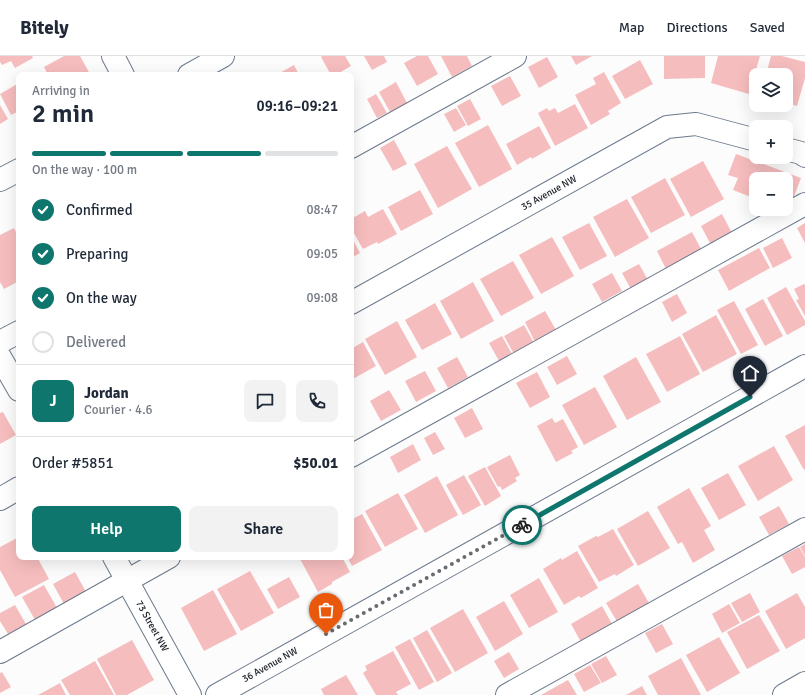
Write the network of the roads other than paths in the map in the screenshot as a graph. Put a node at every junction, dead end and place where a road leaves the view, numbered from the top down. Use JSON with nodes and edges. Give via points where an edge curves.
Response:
{"nodes":[{"id":1,"x":113,"y":56,"type":"edge"},
{"id":2,"x":223,"y":56,"type":"edge"},
{"id":3,"x":515,"y":56,"type":"edge"},
{"id":4,"x":121,"y":72,"type":"edge"},
{"id":5,"x":194,"y":72,"type":"edge"},
{"id":6,"x":749,"y":138,"type":"edge"},
{"id":7,"x":354,"y":145,"type":"edge"},
{"id":8,"x":793,"y":151,"type":"edge"},
{"id":9,"x":805,"y":156,"type":"edge"},
{"id":10,"x":16,"y":172,"type":"edge"},
{"id":11,"x":0,"y":180,"type":"edge"},
{"id":12,"x":805,"y":204,"type":"edge"},
{"id":13,"x":354,"y":301,"type":"edge"},
{"id":14,"x":16,"y":334,"type":"edge"},
{"id":15,"x":0,"y":342,"type":"edge"},
{"id":16,"x":0,"y":357,"type":"edge"},
{"id":17,"x":805,"y":366,"type":"edge"},
{"id":18,"x":16,"y":385,"type":"edge"},
{"id":19,"x":354,"y":454,"type":"edge"},
{"id":20,"x":16,"y":490,"type":"edge"},
{"id":21,"x":0,"y":499,"type":"edge"},
{"id":22,"x":805,"y":530,"type":"edge"},
{"id":23,"x":116,"y":560,"type":"edge"},
{"id":24,"x":164,"y":560,"type":"edge"},
{"id":25,"x":127,"y":580,"type":"junction"},
{"id":26,"x":0,"y":652,"type":"edge"},
{"id":27,"x":805,"y":683,"type":"edge"},
{"id":28,"x":190,"y":695,"type":"edge"},
{"id":29,"x":217,"y":695,"type":"edge"},
{"id":30,"x":507,"y":695,"type":"edge"},
{"id":31,"x":784,"y":695,"type":"edge"}],
"edges":[{"from":1,"to":4,"type":"street"},
{"from":2,"to":5,"type":"street"},
{"from":3,"to":7,"type":"street"},
{"from":6,"to":13,"type":"street","name":"35 Avenue NW","via":[[696,124],[667,127]]},
{"from":8,"to":9,"type":"street"},
{"from":10,"to":11,"type":"street"},
{"from":12,"to":19,"type":"street"},
{"from":14,"to":15,"type":"street"},
{"from":16,"to":18,"type":"street"},
{"from":17,"to":29,"type":"street","name":"36 Avenue NW"},
{"from":20,"to":21,"type":"street"},
{"from":22,"to":30,"type":"street"},
{"from":23,"to":25,"type":"street","name":"73 Street NW"},
{"from":24,"to":25,"type":"street"},
{"from":25,"to":26,"type":"street"},
{"from":25,"to":28,"type":"street","name":"73 Street NW"},
{"from":27,"to":31,"type":"street"}]}
